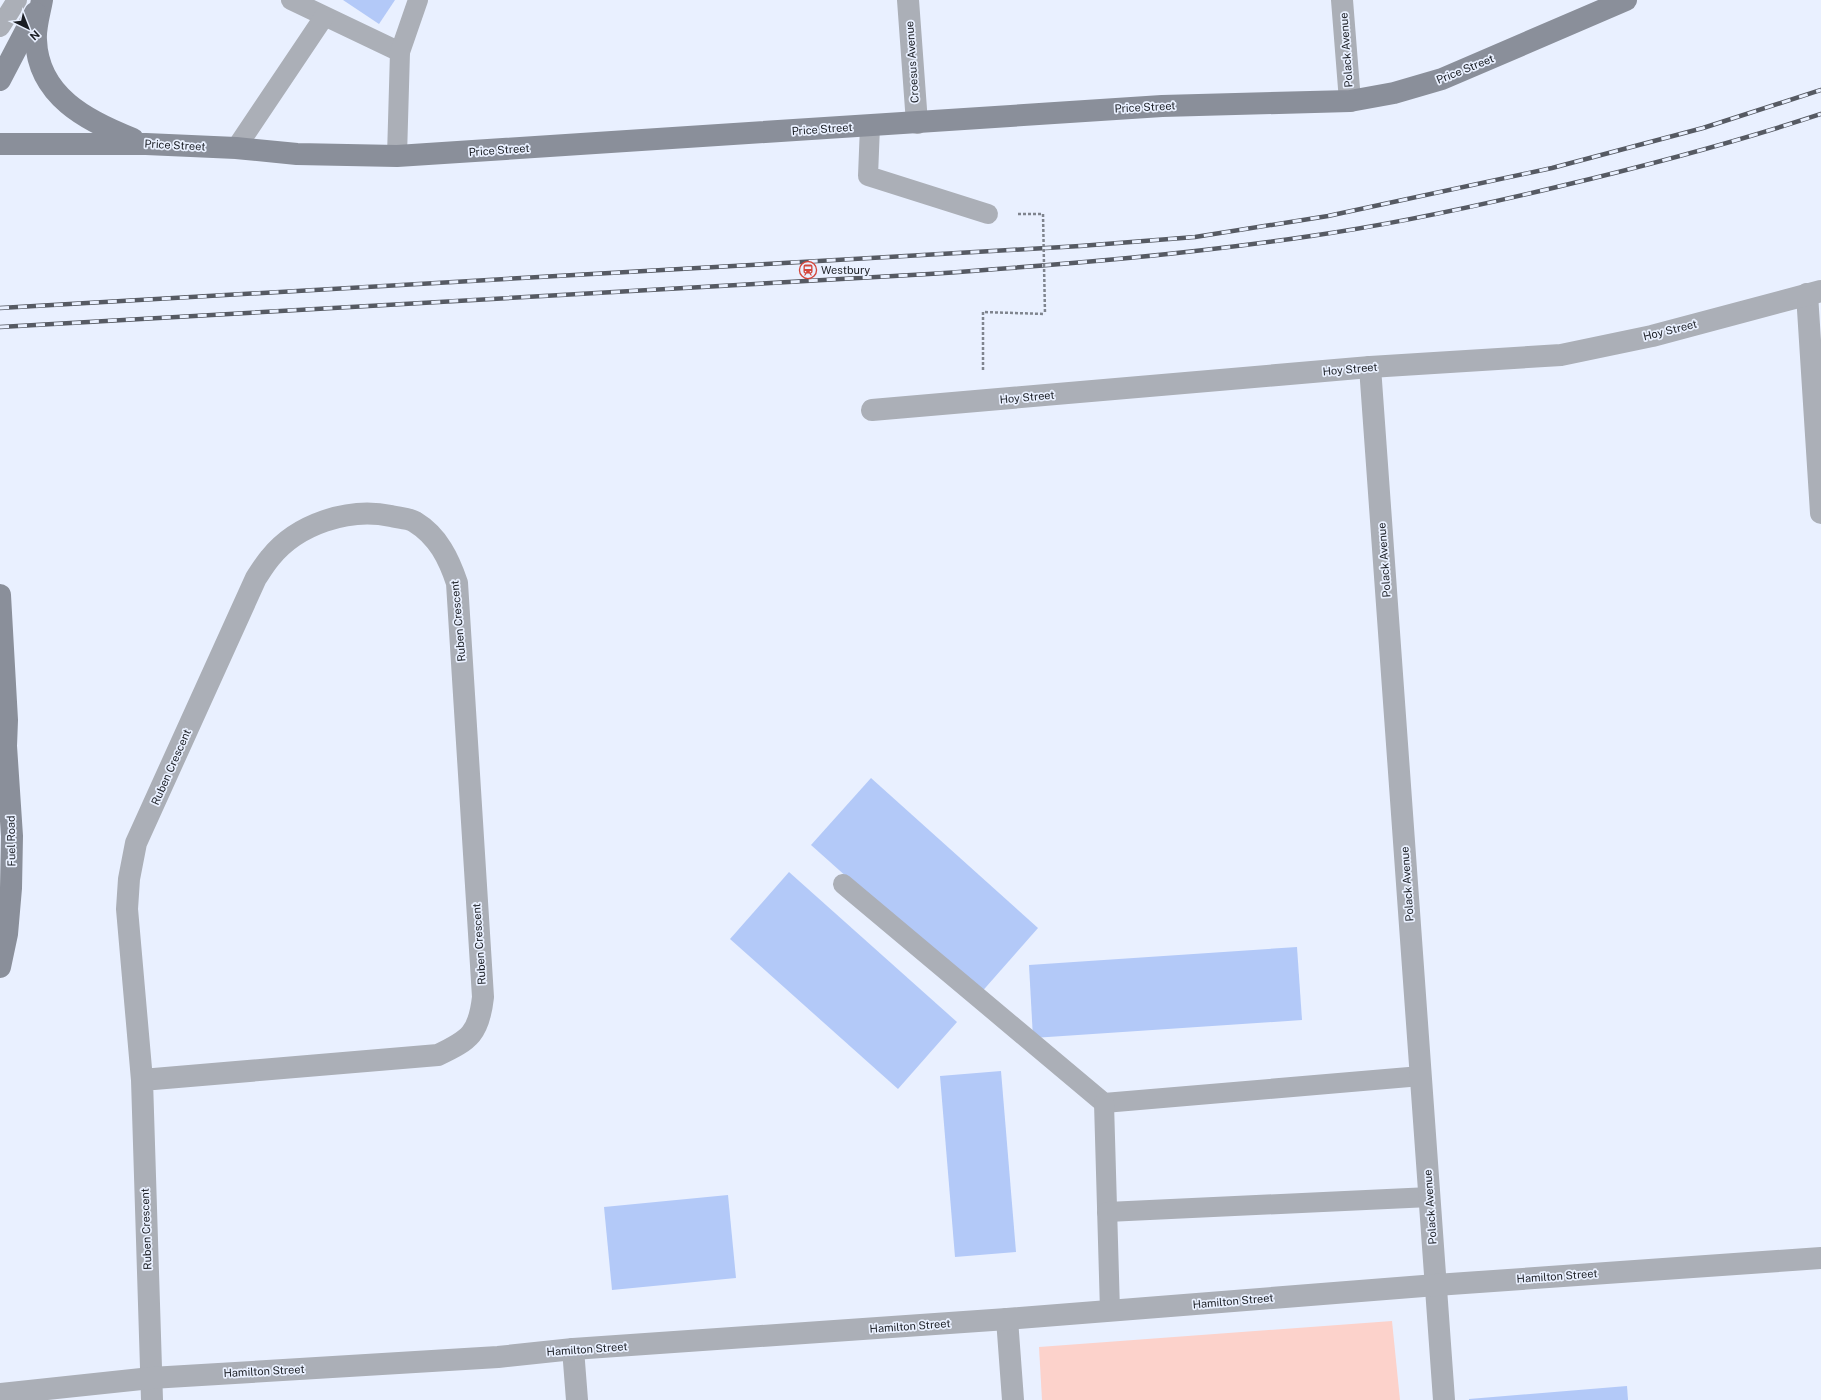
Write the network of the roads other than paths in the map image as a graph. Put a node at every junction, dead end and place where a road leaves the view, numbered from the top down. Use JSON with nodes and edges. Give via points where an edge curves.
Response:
{"nodes":[{"id":1,"x":17,"y":0,"type":"edge"},
{"id":2,"x":42,"y":0,"type":"edge"},
{"id":3,"x":291,"y":0,"type":"edge"},
{"id":4,"x":418,"y":0,"type":"edge"},
{"id":5,"x":908,"y":0,"type":"edge"},
{"id":6,"x":1342,"y":0,"type":"edge"},
{"id":7,"x":1626,"y":0,"type":"edge"},
{"id":8,"x":324,"y":17,"type":"junction"},
{"id":9,"x":0,"y":27,"type":"edge"},
{"id":10,"x":400,"y":52,"type":"junction"},
{"id":11,"x":0,"y":80,"type":"edge"},
{"id":12,"x":1350,"y":101,"type":"junction"},
{"id":13,"x":916,"y":123,"type":"junction"},
{"id":14,"x":870,"y":126,"type":"junction"},
{"id":15,"x":0,"y":144,"type":"edge"},
{"id":16,"x":146,"y":144,"type":"junction"},
{"id":17,"x":236,"y":148,"type":"junction"},
{"id":18,"x":397,"y":156,"type":"junction"},
{"id":19,"x":988,"y":214,"type":"dead end"},
{"id":20,"x":1814,"y":292,"type":"edge"},
{"id":21,"x":1370,"y":367,"type":"junction"},
{"id":22,"x":872,"y":410,"type":"dead end"},
{"id":23,"x":1821,"y":513,"type":"edge"},
{"id":24,"x":0,"y":595,"type":"edge"},
{"id":25,"x":843,"y":884,"type":"dead end"},
{"id":26,"x":0,"y":968,"type":"edge"},
{"id":27,"x":1421,"y":1076,"type":"junction"},
{"id":28,"x":142,"y":1080,"type":"junction"},
{"id":29,"x":1104,"y":1103,"type":"junction"},
{"id":30,"x":1430,"y":1196,"type":"junction"},
{"id":31,"x":1107,"y":1212,"type":"junction"},
{"id":32,"x":1821,"y":1258,"type":"edge"},
{"id":33,"x":1436,"y":1285,"type":"junction"},
{"id":34,"x":1110,"y":1311,"type":"junction"},
{"id":35,"x":1007,"y":1319,"type":"junction"},
{"id":36,"x":573,"y":1349,"type":"junction"},
{"id":37,"x":151,"y":1378,"type":"junction"},
{"id":38,"x":0,"y":1394,"type":"edge"},
{"id":39,"x":152,"y":1400,"type":"edge"},
{"id":40,"x":577,"y":1400,"type":"edge"},
{"id":41,"x":1013,"y":1400,"type":"edge"},
{"id":42,"x":1444,"y":1400,"type":"edge"}],
"edges":[{"from":1,"to":9,"type":"lane"},
{"from":2,"to":11,"type":"street"},
{"from":2,"to":16,"type":"street","via":[[36,39],[40,66],[48,82],[60,98],[104,128]]},
{"from":3,"to":8,"type":"lane"},
{"from":4,"to":10,"type":"lane"},
{"from":5,"to":13,"type":"street","name":"Croesus Avenue"},
{"from":6,"to":12,"type":"street","name":"Polack Avenue"},
{"from":7,"to":12,"type":"street","name":"Price Street","via":[[1442,79],[1394,93]]},
{"from":8,"to":10,"type":"lane"},
{"from":8,"to":17,"type":"lane"},
{"from":10,"to":18,"type":"lane"},
{"from":12,"to":13,"type":"street","name":"Price Street","via":[[1162,106]]},
{"from":13,"to":14,"type":"street","name":"Price Street"},
{"from":14,"to":18,"type":"street","name":"Price Street"},
{"from":14,"to":19,"type":"lane","via":[[868,176]]},
{"from":15,"to":16,"type":"street","name":"Price Street"},
{"from":16,"to":17,"type":"street","name":"Price Street"},
{"from":17,"to":18,"type":"street","name":"Price Street","via":[[297,154]]},
{"from":20,"to":21,"type":"street","name":"Hoy Street","via":[[1652,336],[1561,355]]},
{"from":20,"to":23,"type":"street"},
{"from":21,"to":22,"type":"street","name":"Hoy Street"},
{"from":21,"to":27,"type":"street","name":"Polack Avenue"},
{"from":24,"to":26,"type":"street","name":"Fuel Road","via":[[12,836],[12,888]]},
{"from":25,"to":29,"type":"lane"},
{"from":27,"to":29,"type":"lane"},
{"from":27,"to":30,"type":"street","name":"Polack Avenue"},
{"from":28,"to":28,"type":"street","name":"Ruben Crescent","via":[[438,1055],[472,1035],[481,1016],[483,997],[457,584],[449,559],[435,539],[414,521],[376,513],[314,524],[290,540],[270,558],[256,578],[136,843],[129,879],[127,909]]},
{"from":28,"to":37,"type":"street","name":"Ruben Crescent"},
{"from":29,"to":31,"type":"lane"},
{"from":30,"to":31,"type":"lane"},
{"from":30,"to":33,"type":"street","name":"Polack Avenue"},
{"from":31,"to":34,"type":"lane"},
{"from":32,"to":33,"type":"street","name":"Hamilton Street"},
{"from":33,"to":34,"type":"street","name":"Hamilton Street"},
{"from":33,"to":42,"type":"street","name":"Polack Avenue"},
{"from":34,"to":35,"type":"street","name":"Hamilton Street"},
{"from":35,"to":36,"type":"street","name":"Hamilton Street"},
{"from":35,"to":41,"type":"street"},
{"from":36,"to":37,"type":"street","name":"Hamilton Street","via":[[498,1357]]},
{"from":36,"to":40,"type":"street"},
{"from":37,"to":38,"type":"street","name":"Hamilton Street"},
{"from":37,"to":39,"type":"street","name":"Ruben Crescent"}]}
